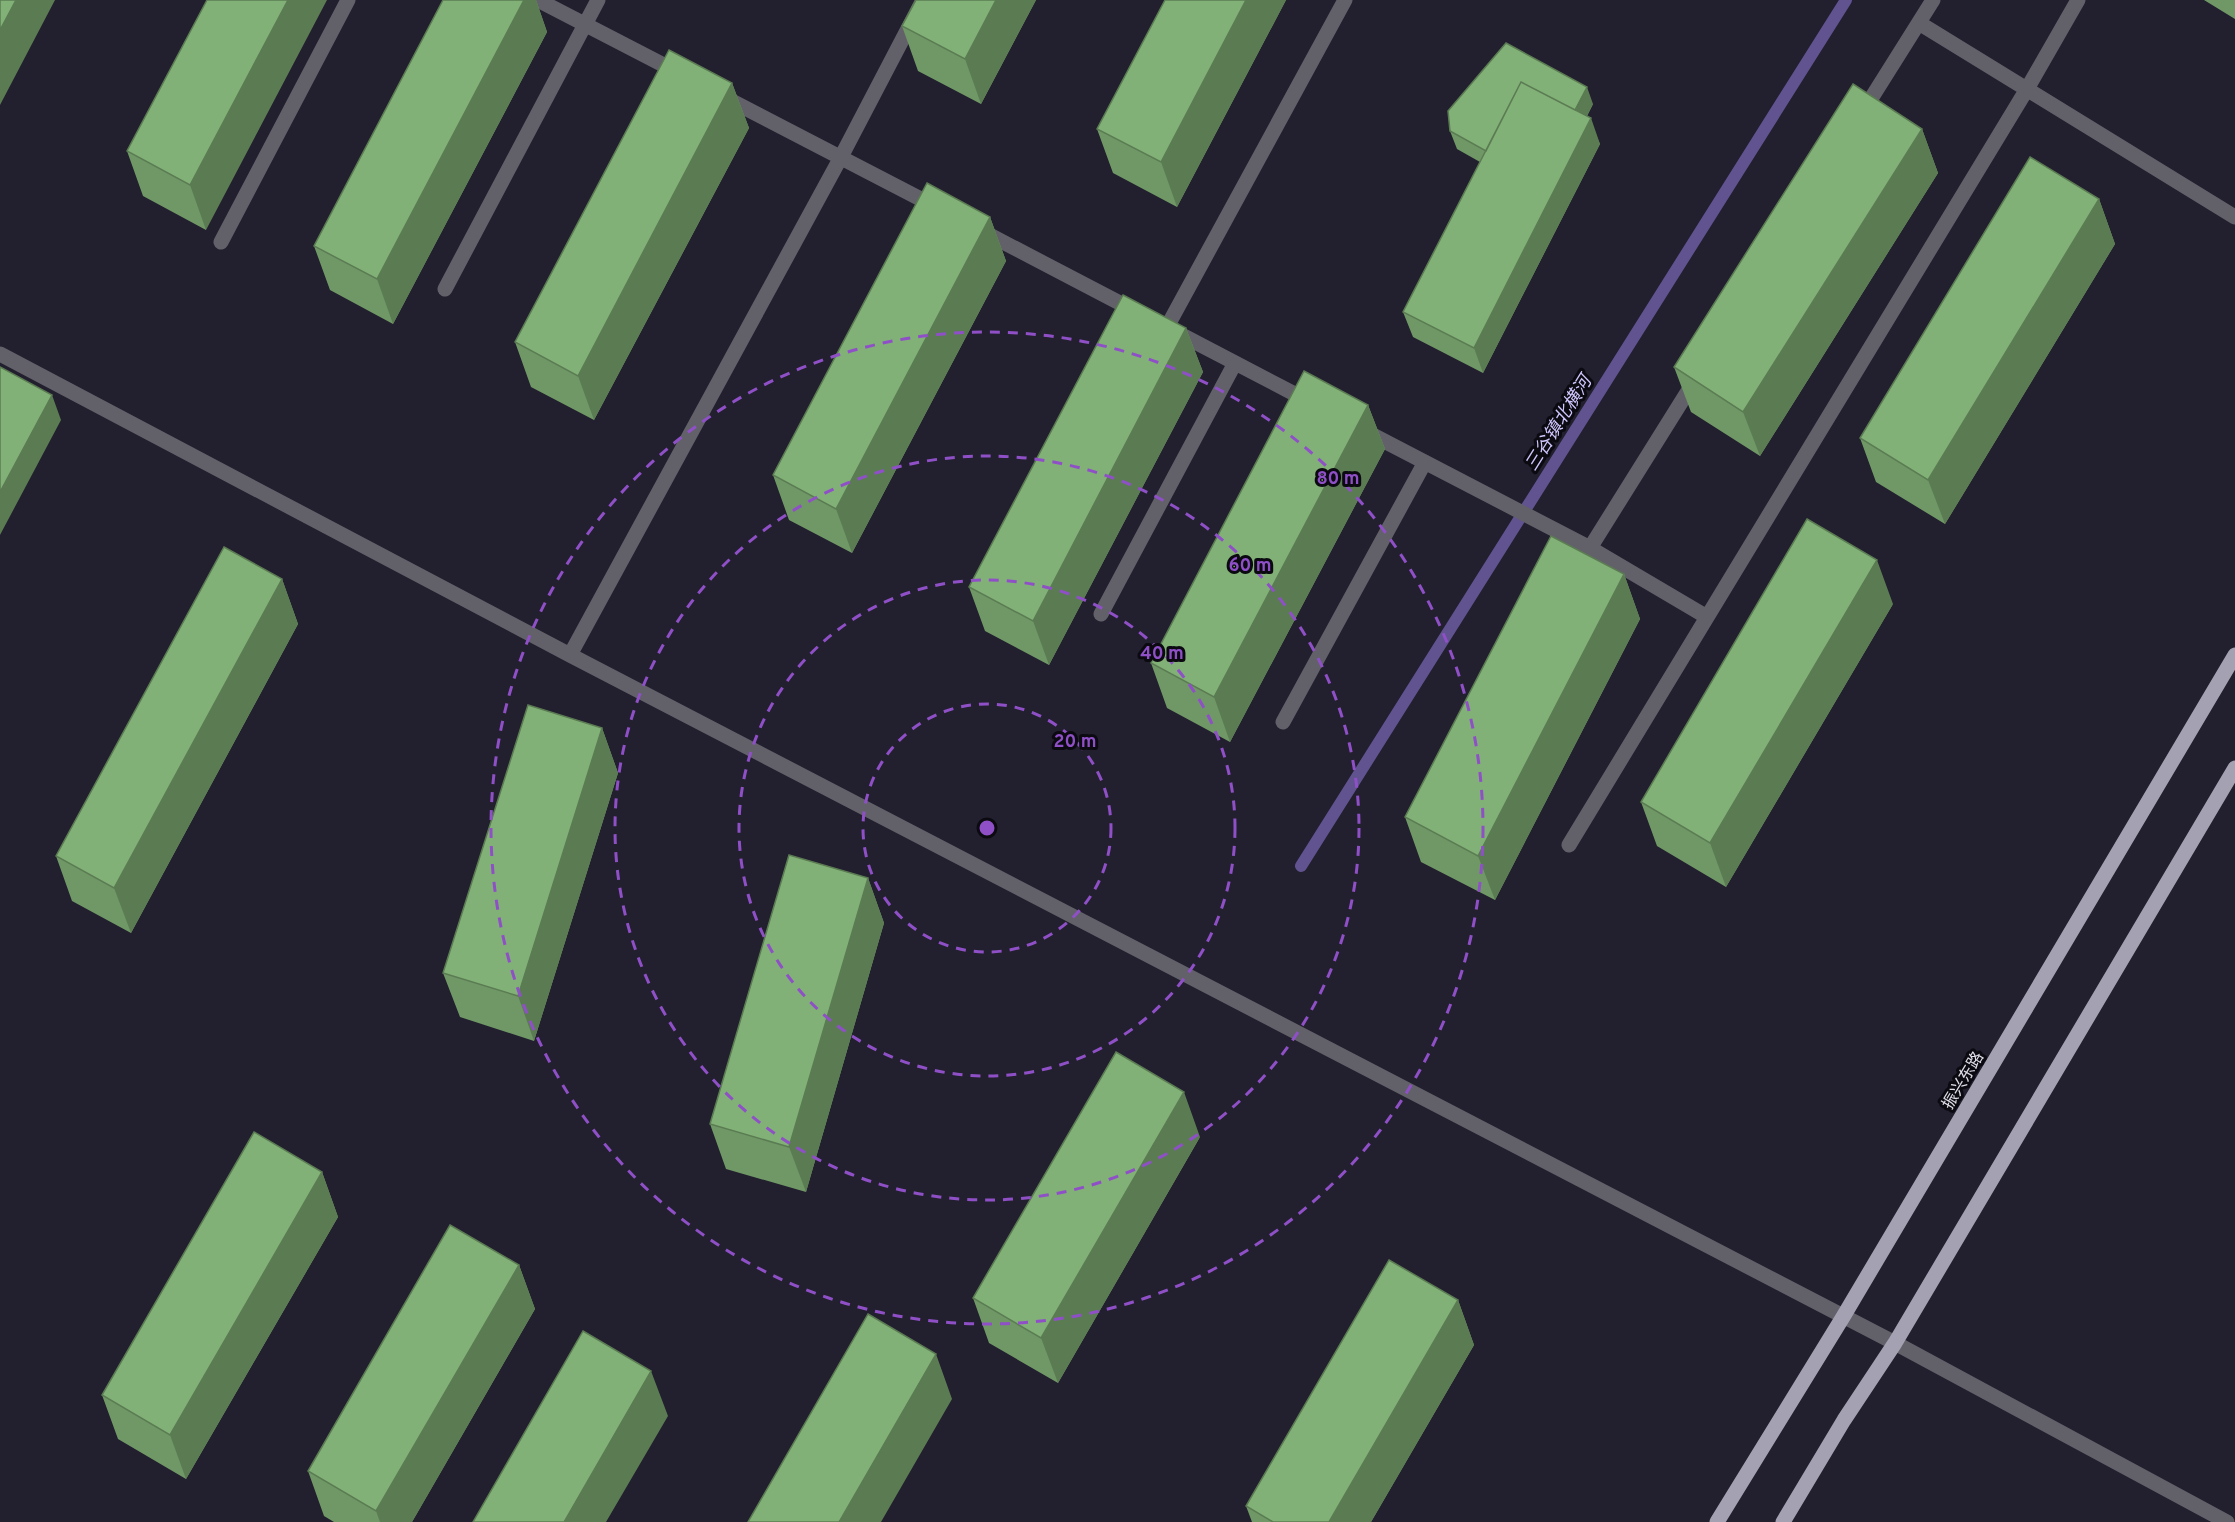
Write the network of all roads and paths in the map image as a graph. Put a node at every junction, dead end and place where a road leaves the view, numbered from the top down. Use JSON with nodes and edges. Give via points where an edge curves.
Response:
{"nodes":[{"id":1,"x":348,"y":0,"type":"edge"},
{"id":2,"x":538,"y":0,"type":"edge"},
{"id":3,"x":598,"y":0,"type":"edge"},
{"id":4,"x":923,"y":0,"type":"edge"},
{"id":5,"x":1345,"y":0,"type":"edge"},
{"id":6,"x":1933,"y":0,"type":"edge"},
{"id":7,"x":2078,"y":0,"type":"edge"},
{"id":8,"x":1919,"y":23,"type":"junction"},
{"id":9,"x":585,"y":25,"type":"junction"},
{"id":10,"x":692,"y":80,"type":"edge"},
{"id":11,"x":2027,"y":89,"type":"junction"},
{"id":12,"x":713,"y":91,"type":"edge"},
{"id":13,"x":1856,"y":124,"type":"edge"},
{"id":14,"x":840,"y":157,"type":"junction"},
{"id":15,"x":2235,"y":217,"type":"edge"},
{"id":16,"x":221,"y":242,"type":"dead end"},
{"id":17,"x":445,"y":289,"type":"dead end"},
{"id":18,"x":1157,"y":322,"type":"junction"},
{"id":19,"x":0,"y":354,"type":"edge"},
{"id":20,"x":1235,"y":363,"type":"junction"},
{"id":21,"x":1704,"y":366,"type":"edge"},
{"id":22,"x":1320,"y":407,"type":"edge"},
{"id":23,"x":1352,"y":423,"type":"edge"},
{"id":24,"x":1425,"y":462,"type":"junction"},
{"id":25,"x":1590,"y":548,"type":"junction"},
{"id":26,"x":1101,"y":614,"type":"dead end"},
{"id":27,"x":1707,"y":617,"type":"junction"},
{"id":28,"x":570,"y":655,"type":"junction"},
{"id":29,"x":2235,"y":655,"type":"edge"},
{"id":30,"x":1283,"y":723,"type":"dead end"},
{"id":31,"x":2235,"y":768,"type":"edge"},
{"id":32,"x":1569,"y":845,"type":"dead end"},
{"id":33,"x":1844,"y":1317,"type":"junction"},
{"id":34,"x":1895,"y":1343,"type":"junction"},
{"id":35,"x":1717,"y":1522,"type":"edge"},
{"id":36,"x":1783,"y":1522,"type":"edge"},
{"id":37,"x":2227,"y":1522,"type":"edge"}],
"edges":[{"from":1,"to":16,"type":"street"},
{"from":2,"to":9,"type":"street"},
{"from":3,"to":9,"type":"street"},
{"from":4,"to":14,"type":"street"},
{"from":5,"to":18,"type":"street"},
{"from":6,"to":8,"type":"street"},
{"from":7,"to":11,"type":"street"},
{"from":8,"to":11,"type":"street"},
{"from":8,"to":13,"type":"street"},
{"from":9,"to":10,"type":"street"},
{"from":9,"to":17,"type":"street"},
{"from":11,"to":15,"type":"street"},
{"from":11,"to":27,"type":"street"},
{"from":12,"to":14,"type":"street"},
{"from":14,"to":18,"type":"street"},
{"from":14,"to":28,"type":"street"},
{"from":18,"to":20,"type":"street"},
{"from":19,"to":28,"type":"street"},
{"from":20,"to":22,"type":"street"},
{"from":20,"to":26,"type":"street"},
{"from":21,"to":25,"type":"street"},
{"from":23,"to":24,"type":"street"},
{"from":24,"to":25,"type":"street"},
{"from":24,"to":30,"type":"street"},
{"from":25,"to":27,"type":"street"},
{"from":27,"to":32,"type":"street"},
{"from":28,"to":33,"type":"street"},
{"from":29,"to":33,"type":"main road","name":"振兴东路"},
{"from":31,"to":34,"type":"main road"},
{"from":33,"to":34,"type":"street"},
{"from":33,"to":35,"type":"main road","name":"振兴东路"},
{"from":34,"to":36,"type":"main road"},
{"from":34,"to":37,"type":"street"}]}
